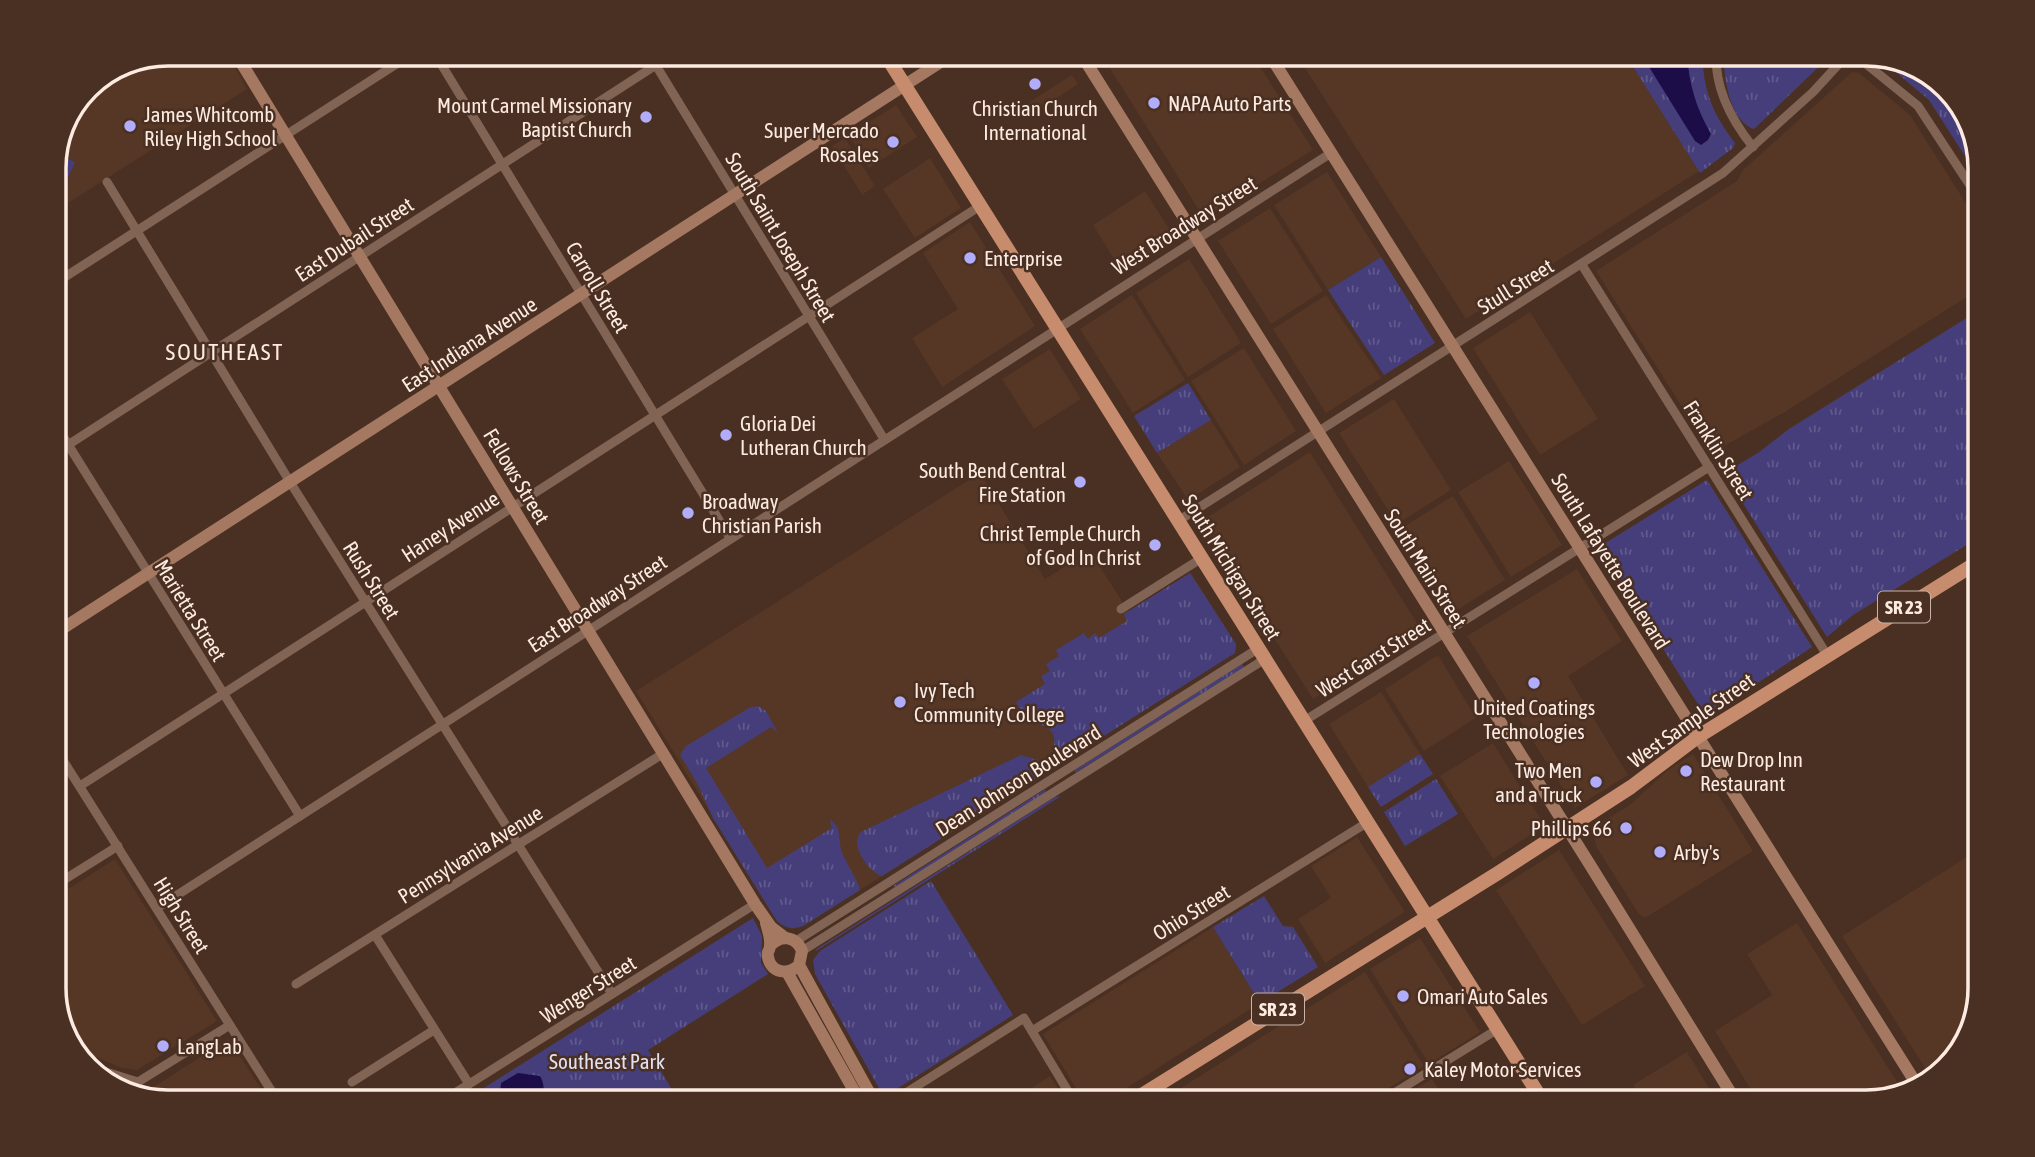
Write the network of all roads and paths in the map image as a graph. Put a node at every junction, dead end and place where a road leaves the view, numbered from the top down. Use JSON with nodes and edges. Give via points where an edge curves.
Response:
{"nodes":[{"id":1,"x":243,"y":66,"type":"edge"},
{"id":2,"x":393,"y":66,"type":"edge"},
{"id":3,"x":442,"y":66,"type":"edge"},
{"id":4,"x":654,"y":66,"type":"edge"},
{"id":5,"x":657,"y":66,"type":"edge"},
{"id":6,"x":892,"y":66,"type":"edge"},
{"id":7,"x":934,"y":66,"type":"edge"},
{"id":8,"x":1088,"y":66,"type":"edge"},
{"id":9,"x":1277,"y":66,"type":"edge"},
{"id":10,"x":1717,"y":66,"type":"edge"},
{"id":11,"x":1837,"y":66,"type":"edge"},
{"id":12,"x":1869,"y":66,"type":"edge"},
{"id":13,"x":904,"y":85,"type":"junction"},
{"id":14,"x":286,"y":135,"type":"junction"},
{"id":15,"x":1753,"y":147,"type":"junction"},
{"id":16,"x":1331,"y":153,"type":"junction"},
{"id":17,"x":503,"y":164,"type":"junction"},
{"id":18,"x":107,"y":182,"type":"dead end"},
{"id":19,"x":1968,"y":183,"type":"edge"},
{"id":20,"x":735,"y":195,"type":"junction"},
{"id":21,"x":980,"y":206,"type":"junction"},
{"id":22,"x":137,"y":231,"type":"junction"},
{"id":23,"x":1196,"y":239,"type":"junction"},
{"id":24,"x":360,"y":256,"type":"junction"},
{"id":25,"x":1582,"y":265,"type":"junction"},
{"id":26,"x":67,"y":276,"type":"edge"},
{"id":27,"x":581,"y":294,"type":"junction"},
{"id":28,"x":809,"y":316,"type":"junction"},
{"id":29,"x":1057,"y":328,"type":"junction"},
{"id":30,"x":1454,"y":346,"type":"junction"},
{"id":31,"x":211,"y":353,"type":"junction"},
{"id":32,"x":439,"y":386,"type":"junction"},
{"id":33,"x":655,"y":415,"type":"junction"},
{"id":34,"x":1318,"y":432,"type":"junction"},
{"id":35,"x":884,"y":439,"type":"junction"},
{"id":36,"x":68,"y":445,"type":"joint"},
{"id":37,"x":1709,"y":467,"type":"junction"},
{"id":38,"x":290,"y":482,"type":"junction"},
{"id":39,"x":513,"y":507,"type":"junction"},
{"id":40,"x":1178,"y":521,"type":"junction"},
{"id":41,"x":730,"y":538,"type":"junction"},
{"id":42,"x":1580,"y":548,"type":"junction"},
{"id":43,"x":1202,"y":558,"type":"junction"},
{"id":44,"x":1968,"y":568,"type":"edge"},
{"id":45,"x":148,"y":574,"type":"junction"},
{"id":46,"x":365,"y":601,"type":"junction"},
{"id":47,"x":1121,"y":609,"type":"dead end"},
{"id":48,"x":67,"y":626,"type":"edge"},
{"id":49,"x":589,"y":631,"type":"junction"},
{"id":50,"x":1444,"y":634,"type":"junction"},
{"id":51,"x":1262,"y":653,"type":"junction"},
{"id":52,"x":1827,"y":655,"type":"junction"},
{"id":53,"x":222,"y":693,"type":"junction"},
{"id":54,"x":1304,"y":721,"type":"junction"},
{"id":55,"x":442,"y":724,"type":"junction"},
{"id":56,"x":1699,"y":736,"type":"junction"},
{"id":57,"x":664,"y":752,"type":"junction"},
{"id":58,"x":67,"y":766,"type":"edge"},
{"id":59,"x":80,"y":786,"type":"junction"},
{"id":60,"x":300,"y":816,"type":"junction"},
{"id":61,"x":1368,"y":822,"type":"junction"},
{"id":62,"x":1566,"y":828,"type":"junction"},
{"id":63,"x":518,"y":844,"type":"junction"},
{"id":64,"x":118,"y":846,"type":"junction"},
{"id":65,"x":67,"y":878,"type":"edge"},
{"id":66,"x":755,"y":904,"type":"junction"},
{"id":67,"x":157,"y":908,"type":"junction"},
{"id":68,"x":1427,"y":916,"type":"junction"},
{"id":69,"x":764,"y":919,"type":"junction"},
{"id":70,"x":374,"y":935,"type":"junction"},
{"id":71,"x":794,"y":943,"type":"junction"},
{"id":72,"x":770,"y":946,"type":"junction"},
{"id":73,"x":793,"y":969,"type":"junction"},
{"id":74,"x":296,"y":984,"type":"dead end"},
{"id":75,"x":612,"y":994,"type":"junction"},
{"id":76,"x":230,"y":1025,"type":"junction"},
{"id":77,"x":1498,"y":1029,"type":"junction"},
{"id":78,"x":434,"y":1030,"type":"junction"},
{"id":79,"x":1032,"y":1031,"type":"junction"},
{"id":80,"x":116,"y":1076,"type":"edge"},
{"id":81,"x":1913,"y":1079,"type":"edge"},
{"id":82,"x":352,"y":1082,"type":"dead end"},
{"id":83,"x":469,"y":1084,"type":"junction"},
{"id":84,"x":271,"y":1090,"type":"edge"},
{"id":85,"x":460,"y":1090,"type":"edge"},
{"id":86,"x":854,"y":1090,"type":"edge"},
{"id":87,"x":867,"y":1090,"type":"edge"},
{"id":88,"x":910,"y":1090,"type":"edge"},
{"id":89,"x":1067,"y":1090,"type":"edge"},
{"id":90,"x":1150,"y":1090,"type":"edge"},
{"id":91,"x":1399,"y":1090,"type":"edge"},
{"id":92,"x":1536,"y":1090,"type":"edge"},
{"id":93,"x":1729,"y":1090,"type":"edge"}],
"edges":[{"from":1,"to":14,"type":"street","name":"Fellows Street"},
{"from":2,"to":14,"type":"street"},
{"from":3,"to":17,"type":"street","name":"Carroll Street"},
{"from":4,"to":17,"type":"street","name":"East Dubail Street"},
{"from":5,"to":20,"type":"street","name":"South Saint Joseph Street"},
{"from":6,"to":13,"type":"main road","name":"South Michigan Street"},
{"from":7,"to":13,"type":"street","name":"East Indiana Avenue"},
{"from":8,"to":23,"type":"street","name":"South Main Street"},
{"from":9,"to":16,"type":"street","name":"South Lafayette Boulevard"},
{"from":10,"to":15,"type":"street","via":[[1724,99]]},
{"from":11,"to":15,"type":"street","name":"Stull Street"},
{"from":12,"to":19,"type":"street","via":[[1918,106]]},
{"from":13,"to":20,"type":"street","name":"East Indiana Avenue"},
{"from":13,"to":21,"type":"main road","name":"South Michigan Street"},
{"from":14,"to":22,"type":"street"},
{"from":14,"to":24,"type":"street","name":"Fellows Street"},
{"from":15,"to":25,"type":"street","name":"Stull Street","via":[[1723,173]]},
{"from":16,"to":23,"type":"street","name":"West Broadway Street"},
{"from":16,"to":30,"type":"street","name":"South Lafayette Boulevard"},
{"from":17,"to":24,"type":"street","name":"East Dubail Street"},
{"from":17,"to":27,"type":"street","name":"Carroll Street"},
{"from":18,"to":22,"type":"street","name":"Rush Street"},
{"from":20,"to":27,"type":"street","name":"East Indiana Avenue"},
{"from":20,"to":28,"type":"street","name":"South Saint Joseph Street"},
{"from":21,"to":28,"type":"street","name":"Haney Avenue"},
{"from":21,"to":29,"type":"main road","name":"South Michigan Street"},
{"from":22,"to":26,"type":"street"},
{"from":22,"to":31,"type":"street","name":"Rush Street"},
{"from":23,"to":29,"type":"street","name":"West Broadway Street"},
{"from":23,"to":34,"type":"street","name":"South Main Street"},
{"from":24,"to":31,"type":"street","name":"East Dubail Street"},
{"from":24,"to":32,"type":"street","name":"Fellows Street"},
{"from":25,"to":30,"type":"street","name":"Stull Street"},
{"from":25,"to":37,"type":"street","name":"Franklin Street"},
{"from":27,"to":32,"type":"street","name":"East Indiana Avenue"},
{"from":27,"to":33,"type":"street","name":"Carroll Street"},
{"from":28,"to":33,"type":"street","name":"Haney Avenue"},
{"from":28,"to":35,"type":"street","name":"South Saint Joseph Street"},
{"from":29,"to":35,"type":"street","name":"East Broadway Street"},
{"from":29,"to":40,"type":"main road","name":"South Michigan Street"},
{"from":30,"to":34,"type":"street","name":"Stull Street"},
{"from":30,"to":42,"type":"street","name":"South Lafayette Boulevard"},
{"from":31,"to":36,"type":"street","name":"East Dubail Street"},
{"from":31,"to":38,"type":"street","name":"Rush Street"},
{"from":32,"to":38,"type":"street","name":"East Indiana Avenue"},
{"from":32,"to":39,"type":"street","name":"Fellows Street"},
{"from":33,"to":39,"type":"street","name":"Haney Avenue"},
{"from":33,"to":41,"type":"street","name":"Carroll Street"},
{"from":34,"to":40,"type":"street","name":"Stull Street"},
{"from":34,"to":50,"type":"street","name":"South Main Street"},
{"from":35,"to":41,"type":"street","name":"East Broadway Street"},
{"from":36,"to":45,"type":"street","name":"Marietta Street"},
{"from":37,"to":42,"type":"street","name":"West Garst Street"},
{"from":37,"to":52,"type":"street","name":"Franklin Street"},
{"from":38,"to":45,"type":"street","name":"East Indiana Avenue"},
{"from":38,"to":46,"type":"street","name":"Rush Street"},
{"from":39,"to":46,"type":"street","name":"Haney Avenue"},
{"from":39,"to":49,"type":"street","name":"Fellows Street"},
{"from":40,"to":43,"type":"main road","name":"South Michigan Street"},
{"from":41,"to":49,"type":"street","name":"East Broadway Street"},
{"from":42,"to":50,"type":"street","name":"West Garst Street"},
{"from":42,"to":56,"type":"street","name":"South Lafayette Boulevard"},
{"from":43,"to":47,"type":"street"},
{"from":43,"to":51,"type":"main road","name":"South Michigan Street"},
{"from":44,"to":52,"type":"main road","name":"West Sample Street","number":"SR 23"},
{"from":45,"to":48,"type":"street","name":"East Indiana Avenue"},
{"from":45,"to":53,"type":"street","name":"Marietta Street"},
{"from":46,"to":53,"type":"street","name":"Haney Avenue"},
{"from":46,"to":55,"type":"street","name":"Rush Street"},
{"from":49,"to":55,"type":"street","name":"East Broadway Street"},
{"from":49,"to":57,"type":"street","name":"Fellows Street"},
{"from":50,"to":54,"type":"street","name":"West Garst Street"},
{"from":50,"to":62,"type":"street","name":"South Main Street"},
{"from":51,"to":54,"type":"main road","name":"South Michigan Street"},
{"from":51,"to":71,"type":"street","name":"Dean Johnson Boulevard"},
{"from":52,"to":56,"type":"main road","name":"West Sample Street","number":"SR 23"},
{"from":53,"to":59,"type":"street","name":"Haney Avenue"},
{"from":53,"to":60,"type":"street","name":"Marietta Street"},
{"from":54,"to":61,"type":"main road","name":"South Michigan Street"},
{"from":55,"to":60,"type":"street","name":"East Broadway Street"},
{"from":55,"to":63,"type":"street","name":"Rush Street"},
{"from":56,"to":62,"type":"main road","name":"West Sample Street","number":"SR 23"},
{"from":56,"to":81,"type":"street","name":"South Lafayette Boulevard"},
{"from":57,"to":63,"type":"street","name":"Pennsylvania Avenue"},
{"from":57,"to":66,"type":"street","name":"Fellows Street"},
{"from":58,"to":59,"type":"street","name":"High Street"},
{"from":59,"to":64,"type":"street","name":"High Street"},
{"from":60,"to":67,"type":"street","name":"East Broadway Street"},
{"from":61,"to":68,"type":"main road","name":"South Michigan Street"},
{"from":61,"to":79,"type":"street","name":"Ohio Street"},
{"from":62,"to":68,"type":"main road","name":"West Sample Street","number":"SR 23"},
{"from":62,"to":93,"type":"street","name":"South Main Street"},
{"from":63,"to":70,"type":"street","name":"Pennsylvania Avenue"},
{"from":63,"to":75,"type":"street","name":"Rush Street"},
{"from":64,"to":65,"type":"street"},
{"from":64,"to":67,"type":"street","name":"High Street"},
{"from":66,"to":69,"type":"street","name":"Fellows Street"},
{"from":66,"to":75,"type":"street","name":"Wenger Street"},
{"from":67,"to":76,"type":"street","name":"High Street"},
{"from":68,"to":77,"type":"main road","name":"South Michigan Street"},
{"from":68,"to":90,"type":"main road","number":"SR 23"},
{"from":69,"to":71,"type":"street","name":"Fellows Street"},
{"from":69,"to":72,"type":"street","name":"Fellows Street"},
{"from":70,"to":74,"type":"street","name":"Pennsylvania Avenue"},
{"from":70,"to":78,"type":"street"},
{"from":71,"to":72,"type":"street","via":[[777,939]]},
{"from":71,"to":73,"type":"street"},
{"from":72,"to":73,"type":"street","via":[[771,964],[779,971]]},
{"from":73,"to":86,"type":"street"},
{"from":73,"to":87,"type":"street"},
{"from":75,"to":83,"type":"street","name":"Wenger Street"},
{"from":76,"to":80,"type":"street","via":[[138,1083]]},
{"from":76,"to":84,"type":"street","name":"High Street"},
{"from":77,"to":91,"type":"street"},
{"from":77,"to":92,"type":"main road","name":"South Michigan Street"},
{"from":78,"to":82,"type":"street"},
{"from":78,"to":83,"type":"street"},
{"from":79,"to":88,"type":"street","via":[[1024,1018]]},
{"from":79,"to":89,"type":"street"},
{"from":83,"to":85,"type":"street","name":"Wenger Street"}]}
